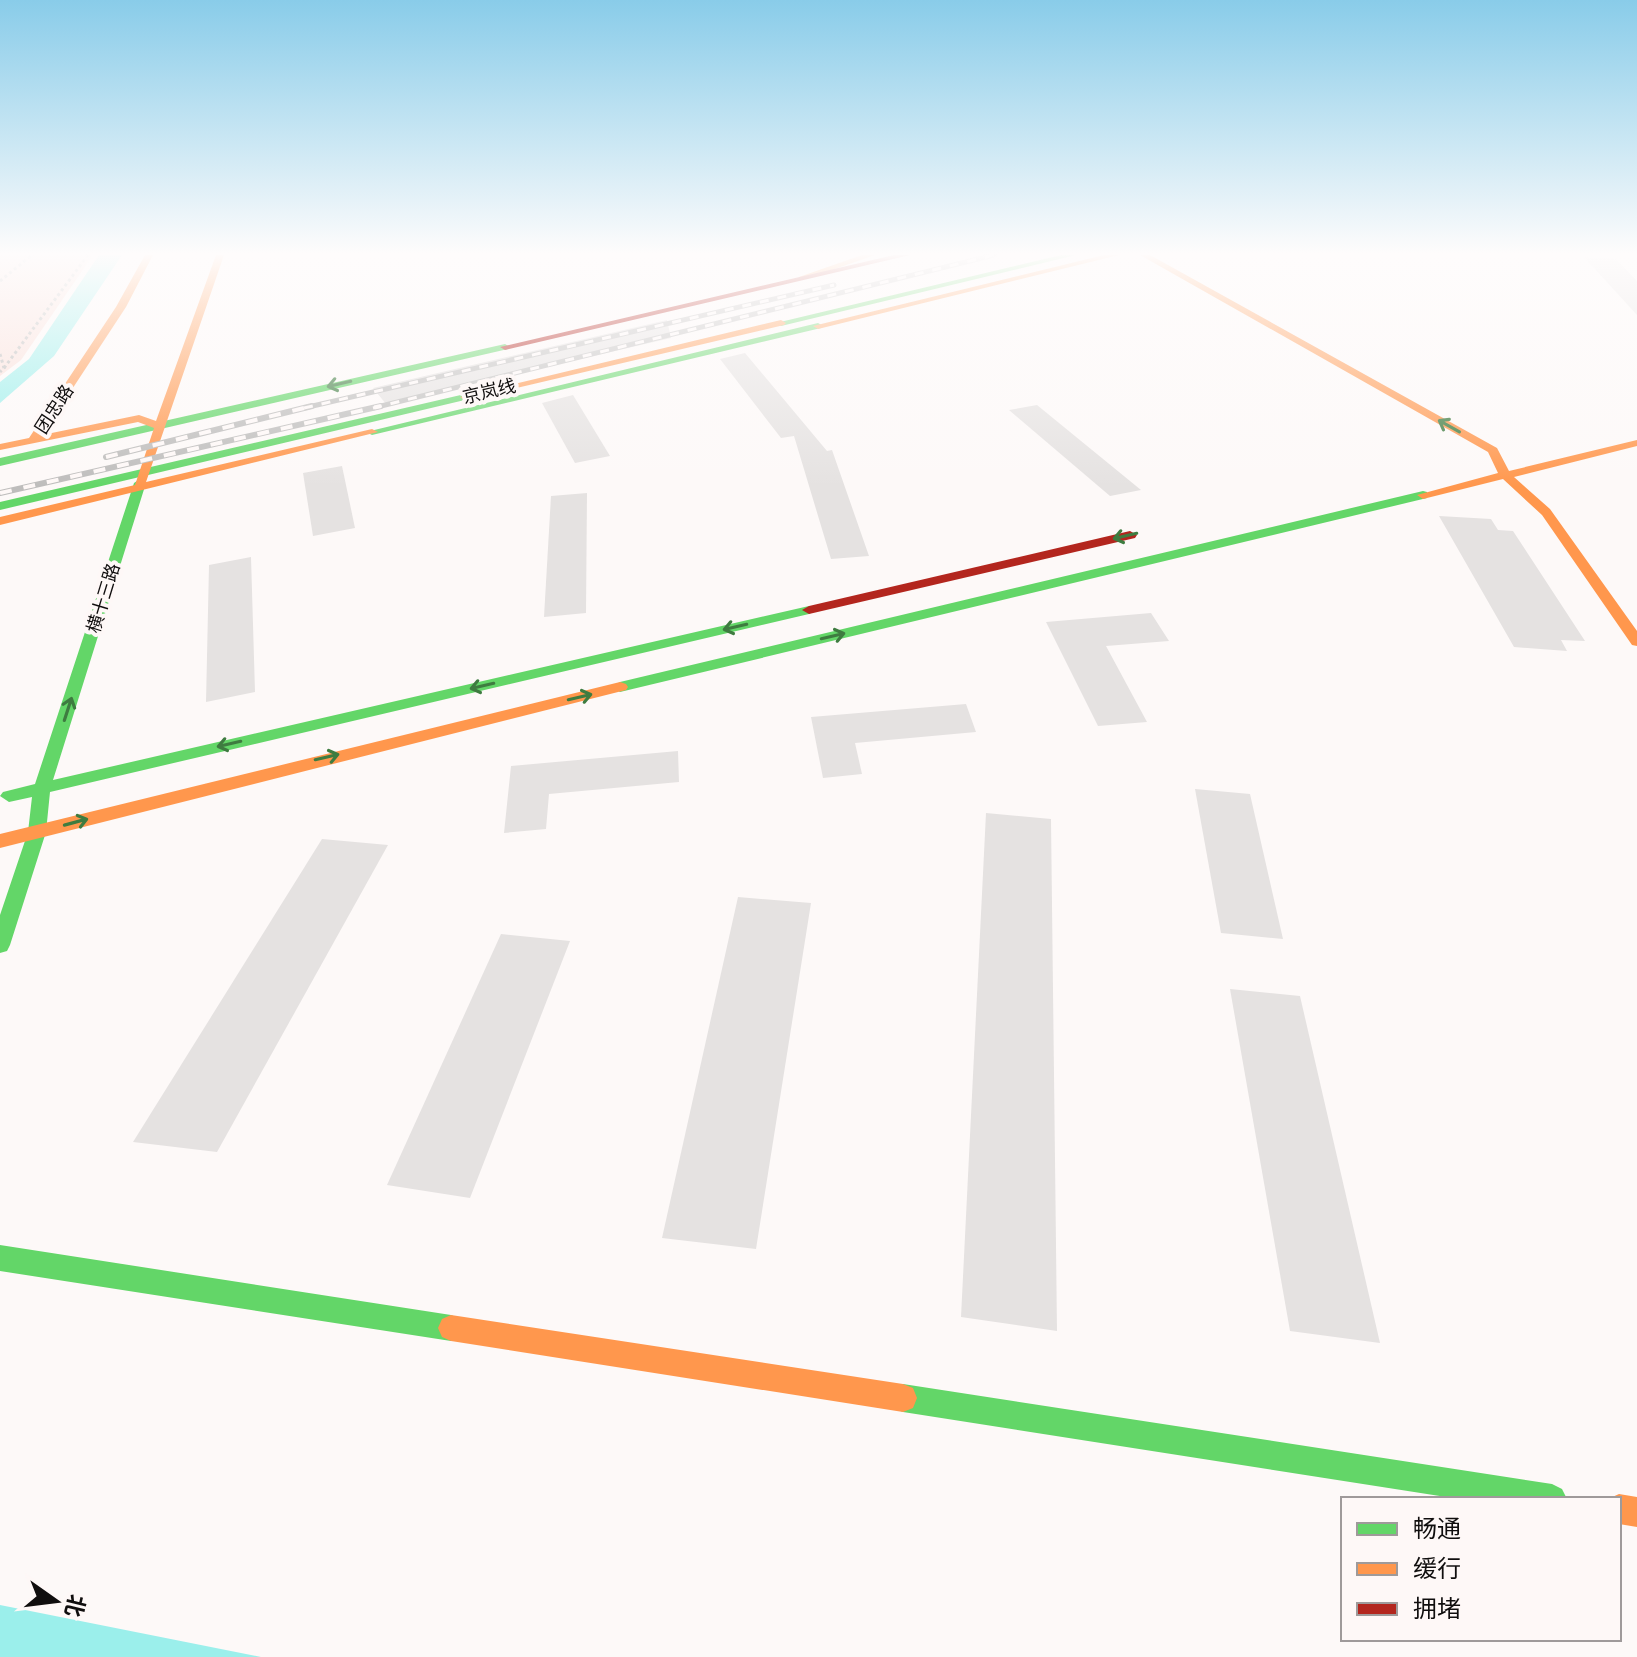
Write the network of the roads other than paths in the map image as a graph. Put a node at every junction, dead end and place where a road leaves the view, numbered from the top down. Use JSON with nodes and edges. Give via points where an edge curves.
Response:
{"nodes":[{"id":1,"x":104,"y":332,"type":"edge"},
{"id":2,"x":192,"y":332,"type":"edge"},
{"id":3,"x":563,"y":332,"type":"edge"},
{"id":4,"x":751,"y":332,"type":"edge"},
{"id":5,"x":777,"y":332,"type":"edge"},
{"id":6,"x":1247,"y":332,"type":"edge"},
{"id":7,"x":1287,"y":332,"type":"edge"},
{"id":8,"x":1329,"y":380,"type":"dead end"},
{"id":9,"x":158,"y":426,"type":"junction"},
{"id":10,"x":33,"y":440,"type":"junction"},
{"id":11,"x":1637,"y":443,"type":"edge"},
{"id":12,"x":0,"y":447,"type":"edge"},
{"id":13,"x":127,"y":447,"type":"junction"},
{"id":14,"x":1500,"y":448,"type":"junction"},
{"id":15,"x":0,"y":462,"type":"edge"},
{"id":16,"x":1505,"y":475,"type":"junction"},
{"id":17,"x":141,"y":479,"type":"junction"},
{"id":18,"x":0,"y":506,"type":"edge"},
{"id":19,"x":102,"y":520,"type":"dead end"},
{"id":20,"x":0,"y":521,"type":"edge"},
{"id":21,"x":1141,"y":532,"type":"dead end"},
{"id":22,"x":1637,"y":642,"type":"edge"},
{"id":23,"x":42,"y":788,"type":"junction"},
{"id":24,"x":9,"y":795,"type":"dead end"},
{"id":25,"x":37,"y":832,"type":"junction"},
{"id":26,"x":0,"y":841,"type":"edge"},
{"id":27,"x":0,"y":945,"type":"edge"},
{"id":28,"x":0,"y":1258,"type":"edge"},
{"id":29,"x":1539,"y":1497,"type":"edge"}],
"edges":[{"from":1,"to":10,"type":"main road","name":"团忠路"},
{"from":2,"to":9,"type":"main road","name":"横十三路"},
{"from":3,"to":9,"type":"main road","name":"京岚线","one_way":true},
{"from":4,"to":17,"type":"main road","name":"京岚线"},
{"from":5,"to":17,"type":"main road"},
{"from":6,"to":8,"type":"main road"},
{"from":14,"to":7,"type":"main road","one_way":true},
{"from":9,"to":13,"type":"main road","name":"京岚线"},
{"from":9,"to":17,"type":"main road","name":"横十三路"},
{"from":10,"to":12,"type":"main road"},
{"from":10,"to":13,"type":"main road"},
{"from":11,"to":16,"type":"main road"},
{"from":13,"to":15,"type":"main road","name":"京岚线"},
{"from":13,"to":17,"type":"main road","name":"京岚线"},
{"from":13,"to":18,"type":"main road","name":"京岚线"},
{"from":13,"to":19,"type":"main road"},
{"from":13,"to":20,"type":"main road"},
{"from":14,"to":16,"type":"main road"},
{"from":14,"to":16,"type":"main road","via":[[1470,460]]},
{"from":16,"to":22,"type":"main road","via":[[1546,512]]},
{"from":25,"to":16,"type":"main road","one_way":true},
{"from":23,"to":17,"type":"main road","name":"横十三路","one_way":true},
{"from":21,"to":23,"type":"main road","one_way":true},
{"from":23,"to":24,"type":"main road"},
{"from":23,"to":25,"type":"main road","name":"横十三路"},
{"from":25,"to":26,"type":"main road"},
{"from":25,"to":27,"type":"main road","name":"横十三路"},
{"from":28,"to":29,"type":"main road"}]}
